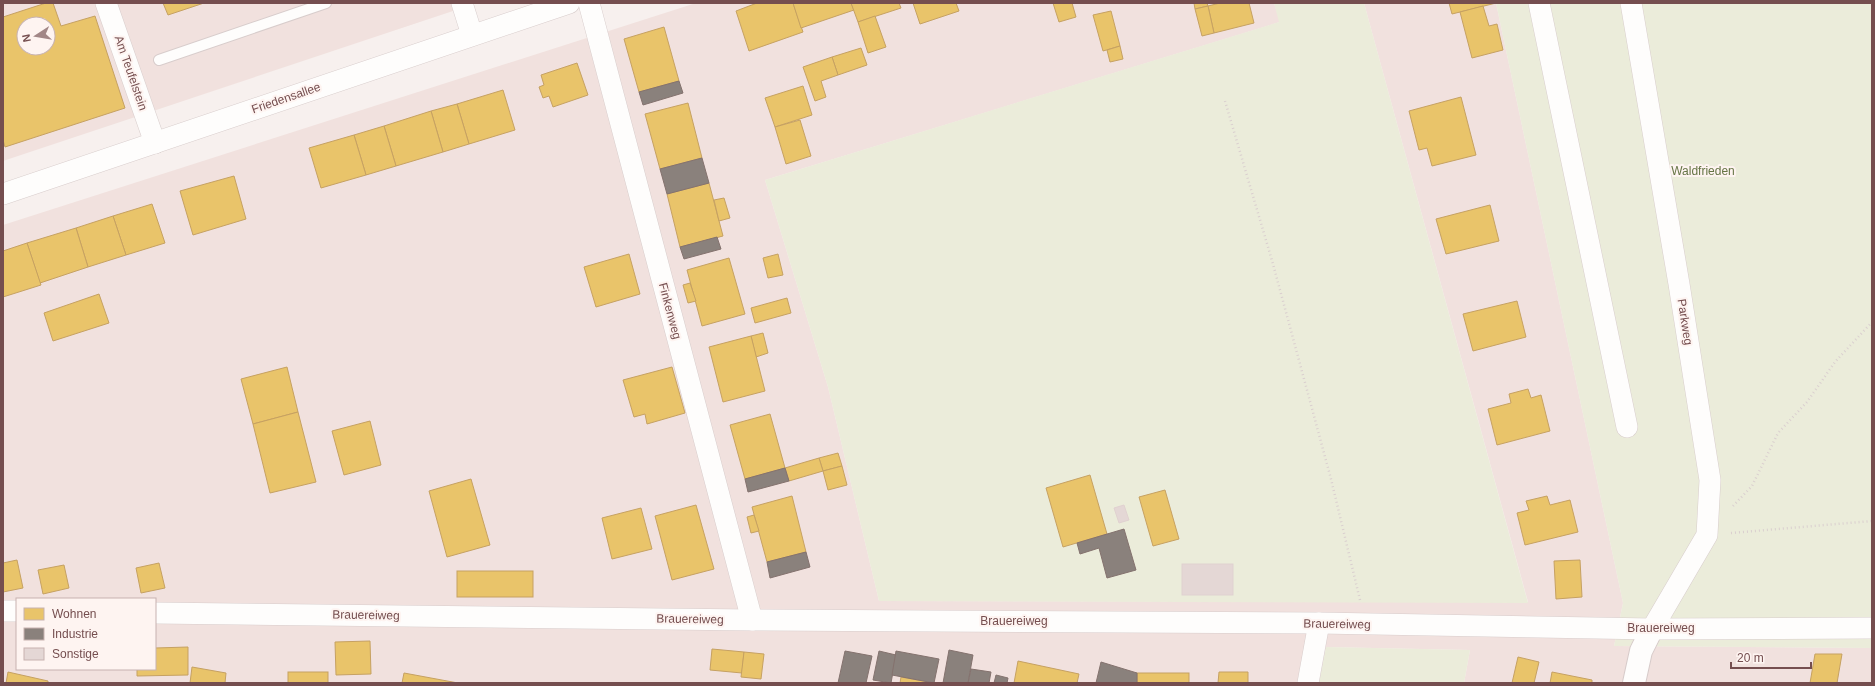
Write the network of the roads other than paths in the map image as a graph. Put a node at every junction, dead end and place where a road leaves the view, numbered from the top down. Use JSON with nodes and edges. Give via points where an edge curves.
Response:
{"nodes":[{"id":1,"x":106,"y":3,"type":"edge"},
{"id":2,"x":326,"y":3,"type":"edge"},
{"id":3,"x":462,"y":3,"type":"edge"},
{"id":4,"x":569,"y":3,"type":"edge"},
{"id":5,"x":589,"y":3,"type":"edge"},
{"id":6,"x":1539,"y":3,"type":"edge"},
{"id":7,"x":1631,"y":3,"type":"edge"},
{"id":8,"x":472,"y":35,"type":"junction"},
{"id":9,"x":159,"y":60,"type":"dead end"},
{"id":10,"x":155,"y":143,"type":"junction"},
{"id":11,"x":3,"y":194,"type":"edge"},
{"id":12,"x":1627,"y":428,"type":"dead end"},
{"id":13,"x":3,"y":611,"type":"edge"},
{"id":14,"x":16,"y":612,"type":"edge"},
{"id":15,"x":156,"y":613,"type":"edge"},
{"id":16,"x":752,"y":620,"type":"junction"},
{"id":17,"x":1319,"y":623,"type":"junction"},
{"id":18,"x":1652,"y":628,"type":"junction"},
{"id":19,"x":1872,"y":628,"type":"edge"},
{"id":20,"x":1308,"y":683,"type":"edge"},
{"id":21,"x":1634,"y":683,"type":"edge"}],
"edges":[{"from":1,"to":10,"type":"street","name":"Am Teufelstein"},
{"from":2,"to":9,"type":"lane"},
{"from":3,"to":8,"type":"street"},
{"from":4,"to":8,"type":"street","name":"Friedensallee"},
{"from":5,"to":16,"type":"street","name":"Finkenweg"},
{"from":6,"to":12,"type":"street"},
{"from":7,"to":18,"type":"street","name":"Parkweg","via":[[1710,480],[1707,535]]},
{"from":8,"to":10,"type":"street","name":"Friedensallee"},
{"from":10,"to":11,"type":"street","name":"Friedensallee"},
{"from":13,"to":14,"type":"street"},
{"from":15,"to":16,"type":"street","name":"Brauereiweg"},
{"from":16,"to":17,"type":"street","name":"Brauereiweg"},
{"from":17,"to":18,"type":"street","name":"Brauereiweg"},
{"from":17,"to":20,"type":"street"},
{"from":18,"to":19,"type":"street","name":"Brauereiweg"},
{"from":18,"to":21,"type":"street","via":[[1641,651]]}]}
